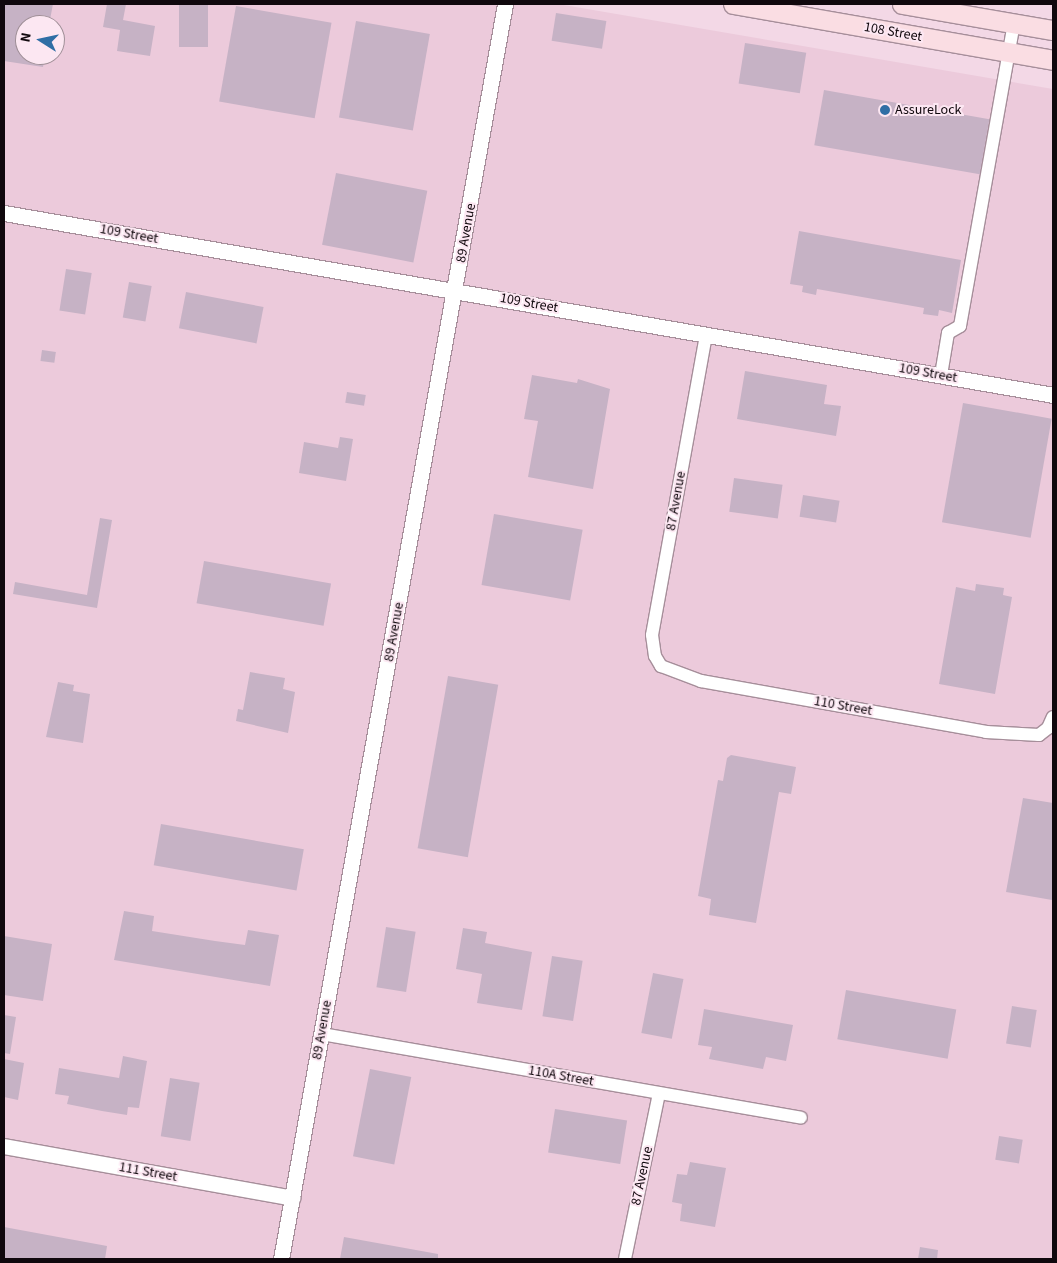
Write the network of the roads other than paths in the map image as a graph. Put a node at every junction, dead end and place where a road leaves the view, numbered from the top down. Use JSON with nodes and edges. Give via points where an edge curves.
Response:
{"nodes":[{"id":1,"x":505,"y":4,"type":"edge"},
{"id":2,"x":733,"y":4,"type":"edge"},
{"id":3,"x":902,"y":4,"type":"edge"},
{"id":4,"x":1014,"y":23,"type":"junction"},
{"id":5,"x":1053,"y":30,"type":"edge"},
{"id":6,"x":1009,"y":52,"type":"junction"},
{"id":7,"x":1053,"y":60,"type":"edge"},
{"id":8,"x":4,"y":213,"type":"edge"},
{"id":9,"x":456,"y":290,"type":"junction"},
{"id":10,"x":706,"y":335,"type":"junction"},
{"id":11,"x":941,"y":375,"type":"junction"},
{"id":12,"x":1053,"y":395,"type":"edge"},
{"id":13,"x":661,"y":666,"type":"joint"},
{"id":14,"x":1053,"y":717,"type":"edge"},
{"id":15,"x":322,"y":1034,"type":"junction"},
{"id":16,"x":659,"y":1094,"type":"junction"},
{"id":17,"x":801,"y":1118,"type":"dead end"},
{"id":18,"x":4,"y":1146,"type":"edge"},
{"id":19,"x":292,"y":1198,"type":"junction"},
{"id":20,"x":281,"y":1259,"type":"edge"},
{"id":21,"x":624,"y":1259,"type":"edge"}],
"edges":[{"from":1,"to":9,"type":"street","name":"89 Avenue"},
{"from":2,"to":6,"type":"main road","name":"108 Street"},
{"from":3,"to":4,"type":"main road"},
{"from":4,"to":5,"type":"main road"},
{"from":4,"to":6,"type":"street"},
{"from":6,"to":7,"type":"main road","name":"108 Street"},
{"from":6,"to":11,"type":"street","via":[[960,326],[948,333]]},
{"from":8,"to":9,"type":"street","name":"109 Street"},
{"from":9,"to":10,"type":"street","name":"109 Street"},
{"from":9,"to":15,"type":"street","name":"89 Avenue"},
{"from":10,"to":11,"type":"street","name":"109 Street"},
{"from":10,"to":13,"type":"street","name":"87 Avenue","via":[[652,635],[655,656]]},
{"from":11,"to":12,"type":"street","name":"109 Street"},
{"from":13,"to":14,"type":"street","name":"110 Street","via":[[701,681],[1028,737],[1048,728]]},
{"from":15,"to":16,"type":"street","name":"110A Street"},
{"from":15,"to":19,"type":"street","name":"89 Avenue"},
{"from":16,"to":17,"type":"street","name":"110A Street"},
{"from":16,"to":21,"type":"street","name":"87 Avenue"},
{"from":18,"to":19,"type":"street","name":"111 Street"},
{"from":19,"to":20,"type":"street","name":"89 Avenue"}]}
